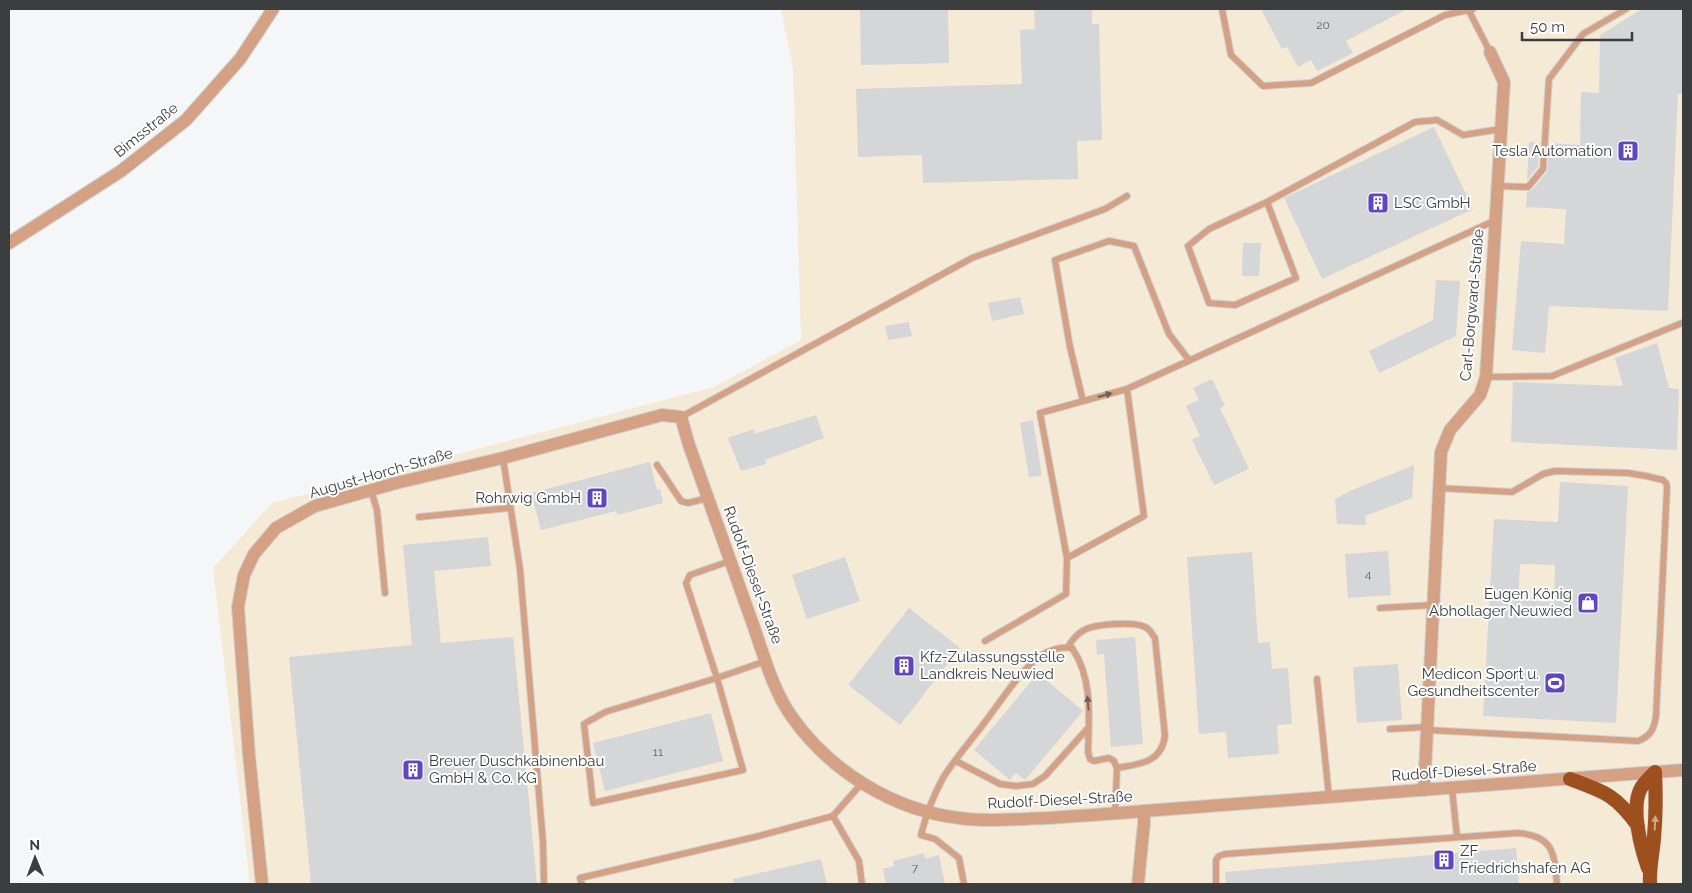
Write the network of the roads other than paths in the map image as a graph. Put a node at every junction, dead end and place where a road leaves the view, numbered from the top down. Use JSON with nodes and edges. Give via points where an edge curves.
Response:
{"nodes":[{"id":1,"x":273,"y":9,"type":"edge"},
{"id":2,"x":1222,"y":9,"type":"edge"},
{"id":3,"x":1626,"y":9,"type":"edge"},
{"id":4,"x":1471,"y":10,"type":"edge"},
{"id":5,"x":1490,"y":52,"type":"joint"},
{"id":6,"x":1501,"y":130,"type":"junction"},
{"id":7,"x":1498,"y":186,"type":"junction"},
{"id":8,"x":1126,"y":196,"type":"dead end"},
{"id":9,"x":1268,"y":202,"type":"junction"},
{"id":10,"x":1496,"y":220,"type":"junction"},
{"id":11,"x":9,"y":243,"type":"edge"},
{"id":12,"x":1682,"y":324,"type":"edge"},
{"id":13,"x":1189,"y":360,"type":"junction"},
{"id":14,"x":1486,"y":377,"type":"junction"},
{"id":15,"x":1127,"y":389,"type":"junction"},
{"id":16,"x":1083,"y":401,"type":"junction"},
{"id":17,"x":681,"y":416,"type":"junction"},
{"id":18,"x":503,"y":458,"type":"junction"},
{"id":19,"x":656,"y":465,"type":"dead end"},
{"id":20,"x":1438,"y":488,"type":"junction"},
{"id":21,"x":371,"y":490,"type":"junction"},
{"id":22,"x":708,"y":498,"type":"junction"},
{"id":23,"x":509,"y":508,"type":"junction"},
{"id":24,"x":418,"y":517,"type":"dead end"},
{"id":25,"x":1067,"y":558,"type":"junction"},
{"id":26,"x":730,"y":561,"type":"junction"},
{"id":27,"x":385,"y":592,"type":"dead end"},
{"id":28,"x":1433,"y":605,"type":"junction"},
{"id":29,"x":1380,"y":608,"type":"dead end"},
{"id":30,"x":985,"y":641,"type":"dead end"},
{"id":31,"x":1068,"y":647,"type":"junction"},
{"id":32,"x":766,"y":661,"type":"junction"},
{"id":33,"x":717,"y":678,"type":"junction"},
{"id":34,"x":1317,"y":679,"type":"dead end"},
{"id":35,"x":1088,"y":728,"type":"junction"},
{"id":36,"x":1390,"y":729,"type":"dead end"},
{"id":37,"x":1427,"y":729,"type":"junction"},
{"id":38,"x":956,"y":761,"type":"junction"},
{"id":39,"x":1117,"y":768,"type":"junction"},
{"id":40,"x":1683,"y":770,"type":"edge"},
{"id":41,"x":1655,"y":772,"type":"junction"},
{"id":42,"x":1570,"y":779,"type":"junction"},
{"id":43,"x":862,"y":783,"type":"junction"},
{"id":44,"x":1452,"y":788,"type":"junction"},
{"id":45,"x":1424,"y":790,"type":"junction"},
{"id":46,"x":1329,"y":797,"type":"junction"},
{"id":47,"x":1144,"y":811,"type":"junction"},
{"id":48,"x":927,"y":812,"type":"junction"},
{"id":49,"x":1115,"y":814,"type":"junction"},
{"id":50,"x":833,"y":816,"type":"junction"},
{"id":51,"x":1638,"y":826,"type":"junction"},
{"id":52,"x":1457,"y":837,"type":"junction"},
{"id":53,"x":1649,"y":878,"type":"edge"},
{"id":54,"x":262,"y":884,"type":"edge"},
{"id":55,"x":544,"y":884,"type":"edge"},
{"id":56,"x":582,"y":884,"type":"edge"},
{"id":57,"x":862,"y":884,"type":"edge"},
{"id":58,"x":964,"y":884,"type":"edge"},
{"id":59,"x":1138,"y":884,"type":"edge"},
{"id":60,"x":1216,"y":884,"type":"edge"},
{"id":61,"x":1557,"y":884,"type":"edge"}],
"edges":[{"from":1,"to":11,"type":"street","name":"Bimsstraße","via":[[240,59],[186,120],[121,171]]},
{"from":2,"to":4,"type":"lane","via":[[1231,56],[1263,86],[1310,83],[1445,15]]},
{"from":3,"to":7,"type":"lane","via":[[1583,34],[1549,79],[1543,169],[1528,187]]},
{"from":4,"to":5,"type":"lane"},
{"from":5,"to":6,"type":"street","name":"Carl-Borgward-Straße","via":[[1504,82]]},
{"from":6,"to":7,"type":"street","name":"Carl-Borgward-Straße"},
{"from":6,"to":9,"type":"lane","via":[[1463,134],[1437,120],[1415,122]]},
{"from":7,"to":10,"type":"street","name":"Carl-Borgward-Straße"},
{"from":8,"to":17,"type":"lane","via":[[1105,208],[972,258]]},
{"from":9,"to":9,"type":"lane","via":[[1296,278],[1235,305],[1209,304],[1188,246],[1209,229]]},
{"from":10,"to":13,"type":"lane"},
{"from":10,"to":14,"type":"street","name":"Carl-Borgward-Straße"},
{"from":12,"to":14,"type":"lane","via":[[1552,376]]},
{"from":13,"to":15,"type":"lane"},
{"from":13,"to":16,"type":"lane","via":[[1169,334],[1134,246],[1109,241],[1055,260]]},
{"from":14,"to":20,"type":"street","name":"Carl-Borgward-Straße","via":[[1480,395],[1450,430],[1441,452]]},
{"from":16,"to":15,"type":"lane","one_way":true},
{"from":15,"to":25,"type":"lane","via":[[1144,516]]},
{"from":16,"to":25,"type":"lane","via":[[1040,413]]},
{"from":17,"to":18,"type":"street","name":"August-Horch-Straße","via":[[662,415]]},
{"from":17,"to":22,"type":"street","name":"Rudolf-Diesel-Straße"},
{"from":18,"to":21,"type":"street","name":"August-Horch-Straße"},
{"from":18,"to":23,"type":"lane"},
{"from":19,"to":22,"type":"lane","via":[[680,501],[688,503]]},
{"from":20,"to":28,"type":"street","name":"Carl-Borgward-Straße"},
{"from":20,"to":37,"type":"lane","via":[[1512,492],[1543,474],[1556,471],[1628,473],[1663,480],[1667,487],[1656,716],[1651,734],[1638,740]]},
{"from":21,"to":27,"type":"lane","via":[[378,510]]},
{"from":21,"to":54,"type":"street","name":"August-Horch-Straße","via":[[314,506],[276,528],[254,554],[244,575],[238,607]]},
{"from":22,"to":26,"type":"street","name":"Rudolf-Diesel-Straße"},
{"from":23,"to":24,"type":"lane"},
{"from":23,"to":55,"type":"lane","via":[[520,570]]},
{"from":25,"to":30,"type":"lane","via":[[1066,594]]},
{"from":26,"to":32,"type":"street","name":"Rudolf-Diesel-Straße"},
{"from":26,"to":33,"type":"lane","via":[[690,575],[686,583]]},
{"from":28,"to":29,"type":"lane"},
{"from":28,"to":37,"type":"street","name":"Carl-Borgward-Straße"},
{"from":35,"to":31,"type":"lane","one_way":true,"via":[[1088,693],[1082,666],[1076,652]]},
{"from":31,"to":38,"type":"lane","via":[[1040,656],[1018,679]]},
{"from":31,"to":39,"type":"lane","via":[[1084,630],[1097,626],[1141,625],[1147,627],[1155,638],[1164,745],[1153,758]]},
{"from":32,"to":33,"type":"lane"},
{"from":32,"to":43,"type":"street","name":"Rudolf-Diesel-Straße","via":[[791,716],[825,754]]},
{"from":33,"to":33,"type":"lane","via":[[743,770],[593,803],[584,724],[605,712]]},
{"from":34,"to":46,"type":"lane"},
{"from":35,"to":38,"type":"lane","via":[[1046,776],[1033,784],[1000,784]]},
{"from":35,"to":39,"type":"lane","via":[[1090,759],[1109,758]]},
{"from":36,"to":37,"type":"lane"},
{"from":37,"to":45,"type":"street","name":"Carl-Borgward-Straße"},
{"from":38,"to":48,"type":"lane"},
{"from":39,"to":49,"type":"lane"},
{"from":40,"to":41,"type":"street","name":"Rudolf-Diesel-Straße"},
{"from":41,"to":42,"type":"street","name":"Rudolf-Diesel-Straße"},
{"from":41,"to":51,"type":"highway","via":[[1638,795]]},
{"from":53,"to":41,"type":"highway","one_way":true,"via":[[1655,825]]},
{"from":42,"to":44,"type":"street","name":"Rudolf-Diesel-Straße"},
{"from":42,"to":51,"type":"highway","via":[[1610,795],[1620,802]]},
{"from":43,"to":48,"type":"street","name":"Rudolf-Diesel-Straße"},
{"from":43,"to":50,"type":"lane"},
{"from":44,"to":45,"type":"street","name":"Rudolf-Diesel-Straße"},
{"from":44,"to":52,"type":"lane"},
{"from":45,"to":46,"type":"street","name":"Rudolf-Diesel-Straße"},
{"from":46,"to":47,"type":"street","name":"Rudolf-Diesel-Straße"},
{"from":47,"to":49,"type":"street","name":"Rudolf-Diesel-Straße"},
{"from":47,"to":59,"type":"street"},
{"from":48,"to":49,"type":"street","name":"Rudolf-Diesel-Straße","via":[[984,820]]},
{"from":48,"to":58,"type":"lane","via":[[921,835],[935,839],[959,858]]},
{"from":50,"to":56,"type":"lane","via":[[580,878]]},
{"from":50,"to":57,"type":"lane","via":[[859,861]]},
{"from":51,"to":53,"type":"highway"},
{"from":52,"to":60,"type":"lane","via":[[1219,856],[1215,865]]},
{"from":52,"to":61,"type":"lane","via":[[1532,834],[1551,848]]}]}
